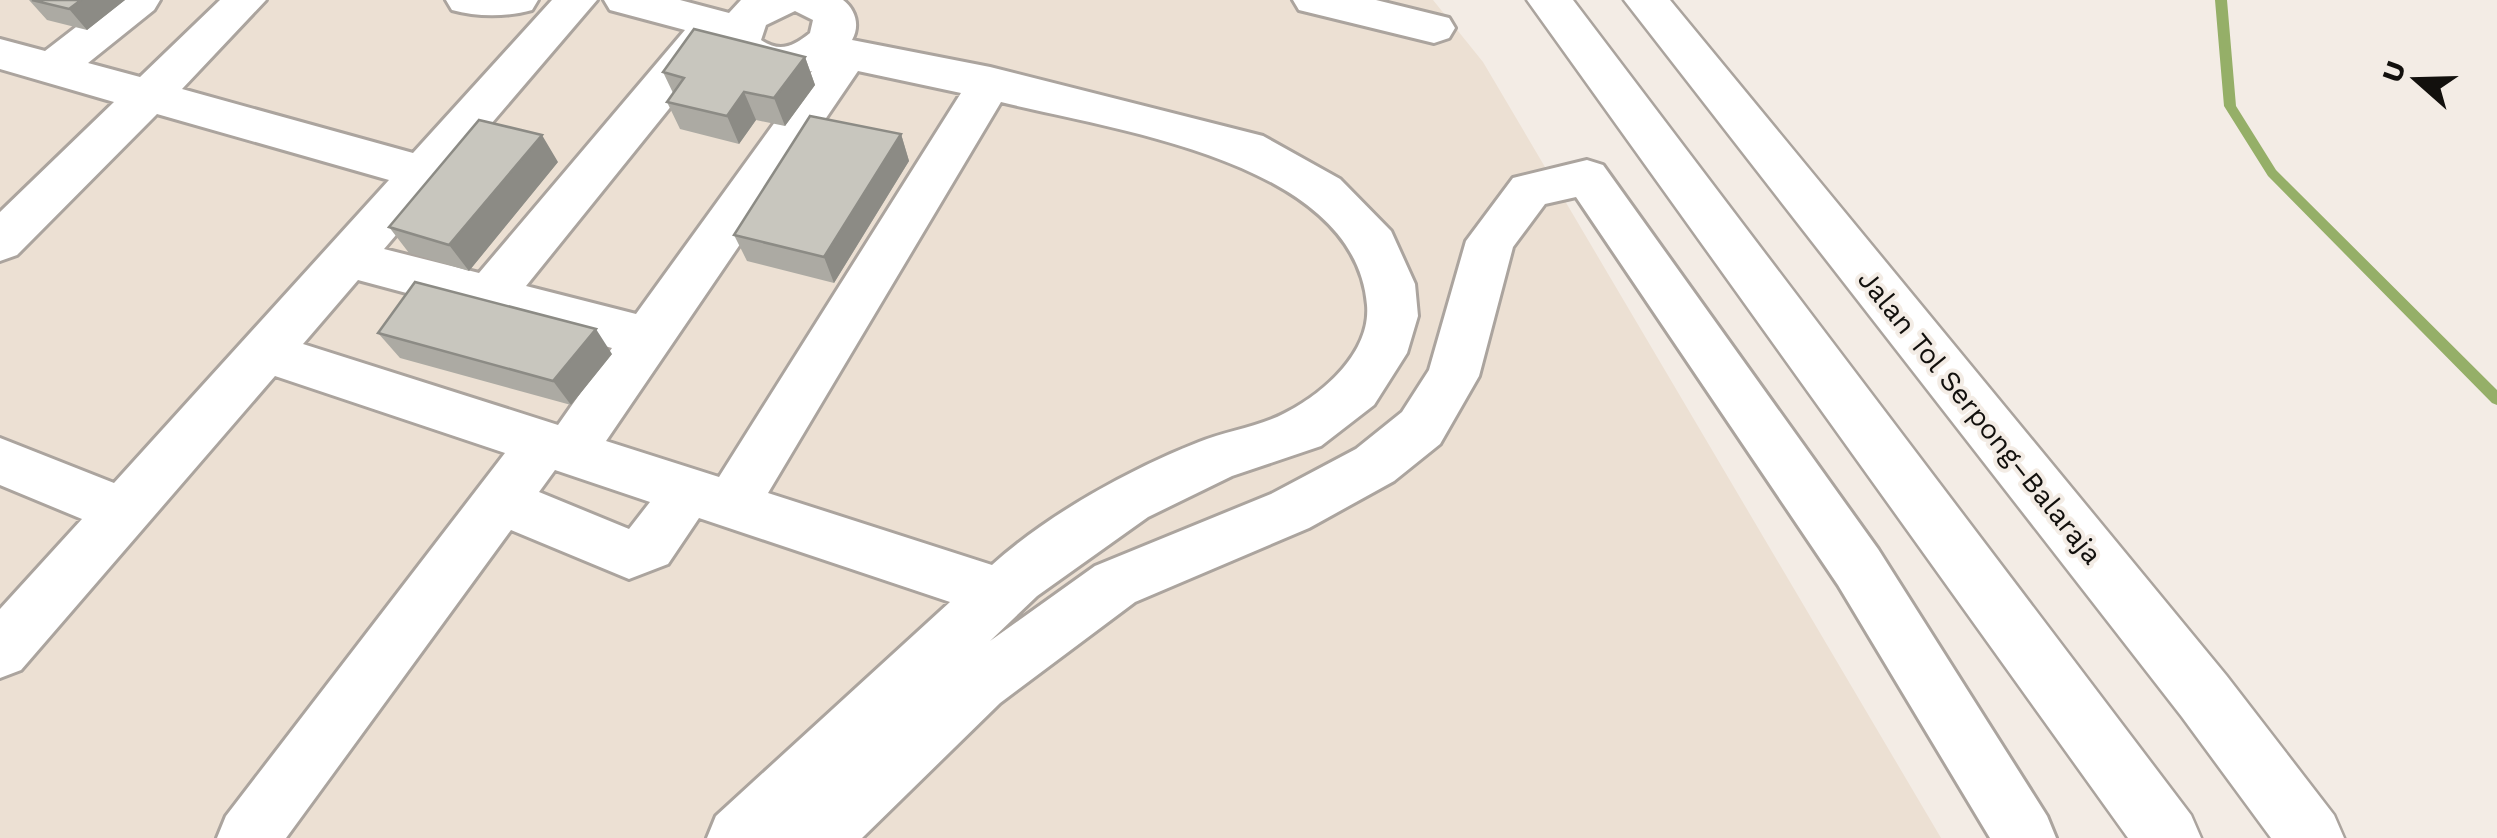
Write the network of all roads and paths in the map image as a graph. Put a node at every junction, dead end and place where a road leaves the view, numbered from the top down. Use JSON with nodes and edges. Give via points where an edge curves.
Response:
{"nodes":[{"id":1,"x":139,"y":0,"type":"edge"},
{"id":2,"x":245,"y":0,"type":"edge"},
{"id":3,"x":467,"y":0,"type":"edge"},
{"id":4,"x":517,"y":0,"type":"edge"},
{"id":5,"x":576,"y":0,"type":"edge"},
{"id":6,"x":625,"y":0,"type":"edge"},
{"id":7,"x":783,"y":0,"type":"edge"},
{"id":8,"x":807,"y":0,"type":"edge"},
{"id":9,"x":1314,"y":0,"type":"edge"},
{"id":10,"x":1549,"y":0,"type":"edge"},
{"id":11,"x":1646,"y":0,"type":"edge"},
{"id":12,"x":726,"y":27,"type":"junction"},
{"id":13,"x":1434,"y":28,"type":"dead end"},
{"id":14,"x":835,"y":52,"type":"junction"},
{"id":15,"x":0,"y":54,"type":"edge"},
{"id":16,"x":51,"y":68,"type":"junction"},
{"id":17,"x":990,"y":83,"type":"junction"},
{"id":18,"x":149,"y":96,"type":"junction"},
{"id":19,"x":424,"y":172,"type":"junction"},
{"id":20,"x":0,"y":242,"type":"edge"},
{"id":21,"x":348,"y":259,"type":"junction"},
{"id":22,"x":490,"y":296,"type":"junction"},
{"id":23,"x":647,"y":338,"type":"junction"},
{"id":24,"x":267,"y":352,"type":"junction"},
{"id":25,"x":556,"y":448,"type":"junction"},
{"id":26,"x":0,"y":462,"type":"edge"},
{"id":27,"x":708,"y":497,"type":"junction"},
{"id":28,"x":501,"y":501,"type":"junction"},
{"id":29,"x":125,"y":512,"type":"junction"},
{"id":30,"x":999,"y":593,"type":"junction"},
{"id":31,"x":0,"y":650,"type":"edge"},
{"id":32,"x":248,"y":838,"type":"edge"},
{"id":33,"x":738,"y":838,"type":"edge"},
{"id":34,"x":817,"y":838,"type":"edge"},
{"id":35,"x":2026,"y":838,"type":"edge"},
{"id":36,"x":2168,"y":838,"type":"edge"},
{"id":37,"x":2311,"y":838,"type":"edge"}],
"edges":[{"from":1,"to":16,"type":"street"},
{"from":2,"to":18,"type":"street"},
{"from":3,"to":4,"type":"street"},
{"from":5,"to":19,"type":"street"},
{"from":6,"to":12,"type":"street"},
{"from":7,"to":12,"type":"street"},
{"from":8,"to":14,"type":"street","via":[[834,15]]},
{"from":9,"to":13,"type":"street"},
{"from":10,"to":36,"type":"highway"},
{"from":11,"to":37,"type":"highway","name":"Jalan Tol Serpong–Balaraja"},
{"from":12,"to":14,"type":"street","via":[[754,60],[781,65]]},
{"from":12,"to":22,"type":"street"},
{"from":14,"to":17,"type":"street"},
{"from":14,"to":23,"type":"street"},
{"from":15,"to":16,"type":"street"},
{"from":16,"to":18,"type":"street"},
{"from":17,"to":27,"type":"street"},
{"from":17,"to":30,"type":"street","via":[[1229,143],[1324,191],[1374,244],[1390,284],[1393,316],[1382,352],[1356,390],[1302,430],[1214,459],[1129,500]]},
{"from":18,"to":19,"type":"street"},
{"from":18,"to":20,"type":"street"},
{"from":19,"to":21,"type":"street"},
{"from":21,"to":22,"type":"street"},
{"from":21,"to":24,"type":"street"},
{"from":22,"to":23,"type":"street"},
{"from":23,"to":25,"type":"street"},
{"from":24,"to":25,"type":"street"},
{"from":24,"to":29,"type":"street"},
{"from":25,"to":27,"type":"street"},
{"from":25,"to":28,"type":"street"},
{"from":26,"to":29,"type":"street"},
{"from":27,"to":28,"type":"street","via":[[641,554]]},
{"from":27,"to":30,"type":"street"},
{"from":28,"to":32,"type":"street"},
{"from":29,"to":31,"type":"street"},
{"from":30,"to":33,"type":"street"},
{"from":34,"to":35,"type":"street","via":[[979,683],[1115,584],[1290,511],[1375,465],[1421,428],[1453,376],[1490,241],[1530,190],[1587,177],[1858,567]]}]}
